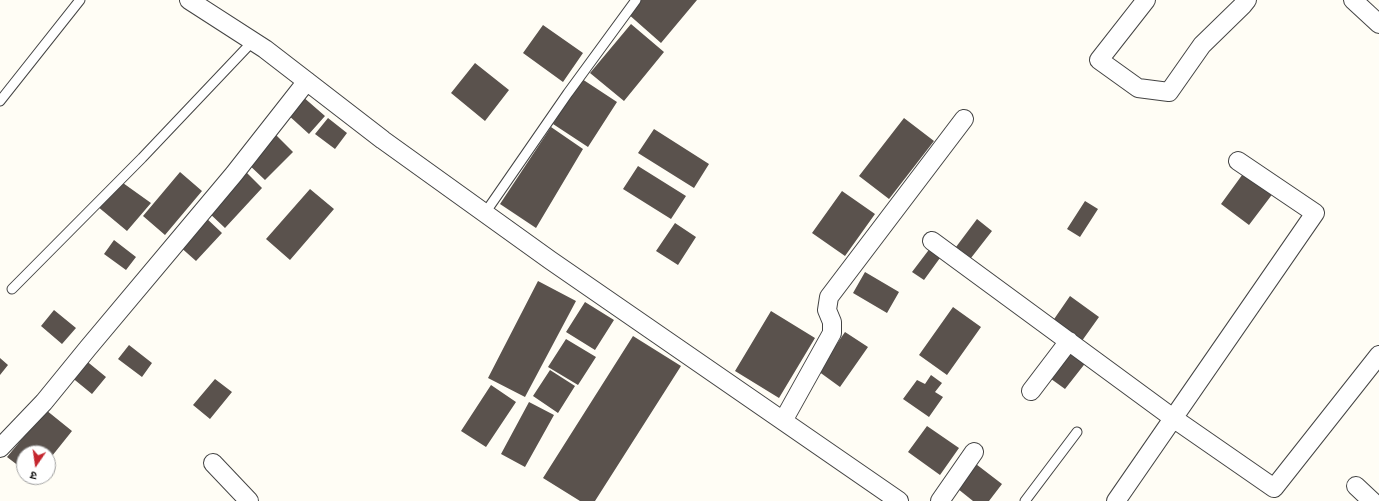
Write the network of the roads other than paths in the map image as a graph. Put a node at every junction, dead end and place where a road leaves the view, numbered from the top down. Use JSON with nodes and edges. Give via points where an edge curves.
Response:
{"nodes":[{"id":1,"x":80,"y":0,"type":"edge"},
{"id":2,"x":189,"y":0,"type":"edge"},
{"id":3,"x":636,"y":0,"type":"edge"},
{"id":4,"x":1146,"y":0,"type":"edge"},
{"id":5,"x":1247,"y":0,"type":"edge"},
{"id":6,"x":1353,"y":0,"type":"edge"},
{"id":7,"x":1379,"y":24,"type":"edge"},
{"id":8,"x":253,"y":41,"type":"junction"},
{"id":9,"x":307,"y":81,"type":"junction"},
{"id":10,"x":0,"y":101,"type":"edge"},
{"id":11,"x":964,"y":119,"type":"dead end"},
{"id":12,"x":1238,"y":161,"type":"dead end"},
{"id":13,"x":485,"y":213,"type":"junction"},
{"id":14,"x":932,"y":241,"type":"dead end"},
{"id":15,"x":12,"y":289,"type":"dead end"},
{"id":16,"x":1069,"y":341,"type":"junction"},
{"id":17,"x":1379,"y":355,"type":"edge"},
{"id":18,"x":1031,"y":391,"type":"dead end"},
{"id":19,"x":1173,"y":418,"type":"junction"},
{"id":20,"x":783,"y":421,"type":"junction"},
{"id":21,"x":1077,"y":432,"type":"dead end"},
{"id":22,"x":0,"y":448,"type":"edge"},
{"id":23,"x":974,"y":452,"type":"dead end"},
{"id":24,"x":213,"y":463,"type":"dead end"},
{"id":25,"x":1356,"y":486,"type":"dead end"},
{"id":26,"x":1124,"y":498,"type":"edge"},
{"id":27,"x":249,"y":501,"type":"edge"},
{"id":28,"x":899,"y":501,"type":"edge"},
{"id":29,"x":940,"y":501,"type":"edge"},
{"id":30,"x":1025,"y":501,"type":"edge"},
{"id":31,"x":1372,"y":501,"type":"edge"}],
"edges":[{"from":1,"to":10,"type":"lane"},
{"from":2,"to":8,"type":"street"},
{"from":3,"to":13,"type":"lane","via":[[568,92]]},
{"from":4,"to":5,"type":"street","via":[[1099,60],[1138,88],[1169,92],[1202,45]]},
{"from":6,"to":7,"type":"street"},
{"from":8,"to":9,"type":"street"},
{"from":8,"to":15,"type":"lane"},
{"from":9,"to":13,"type":"street","via":[[383,140]]},
{"from":9,"to":22,"type":"street","via":[[234,174],[44,402]]},
{"from":11,"to":20,"type":"street","via":[[829,297],[827,310],[832,322],[832,333]]},
{"from":12,"to":19,"type":"street","via":[[1315,213]]},
{"from":13,"to":20,"type":"street"},
{"from":14,"to":16,"type":"street"},
{"from":16,"to":18,"type":"street"},
{"from":16,"to":19,"type":"street"},
{"from":17,"to":19,"type":"street","via":[[1274,488]]},
{"from":19,"to":26,"type":"street"},
{"from":20,"to":28,"type":"street"},
{"from":21,"to":30,"type":"lane"},
{"from":23,"to":29,"type":"street"},
{"from":24,"to":27,"type":"street"},
{"from":25,"to":31,"type":"street"}]}
